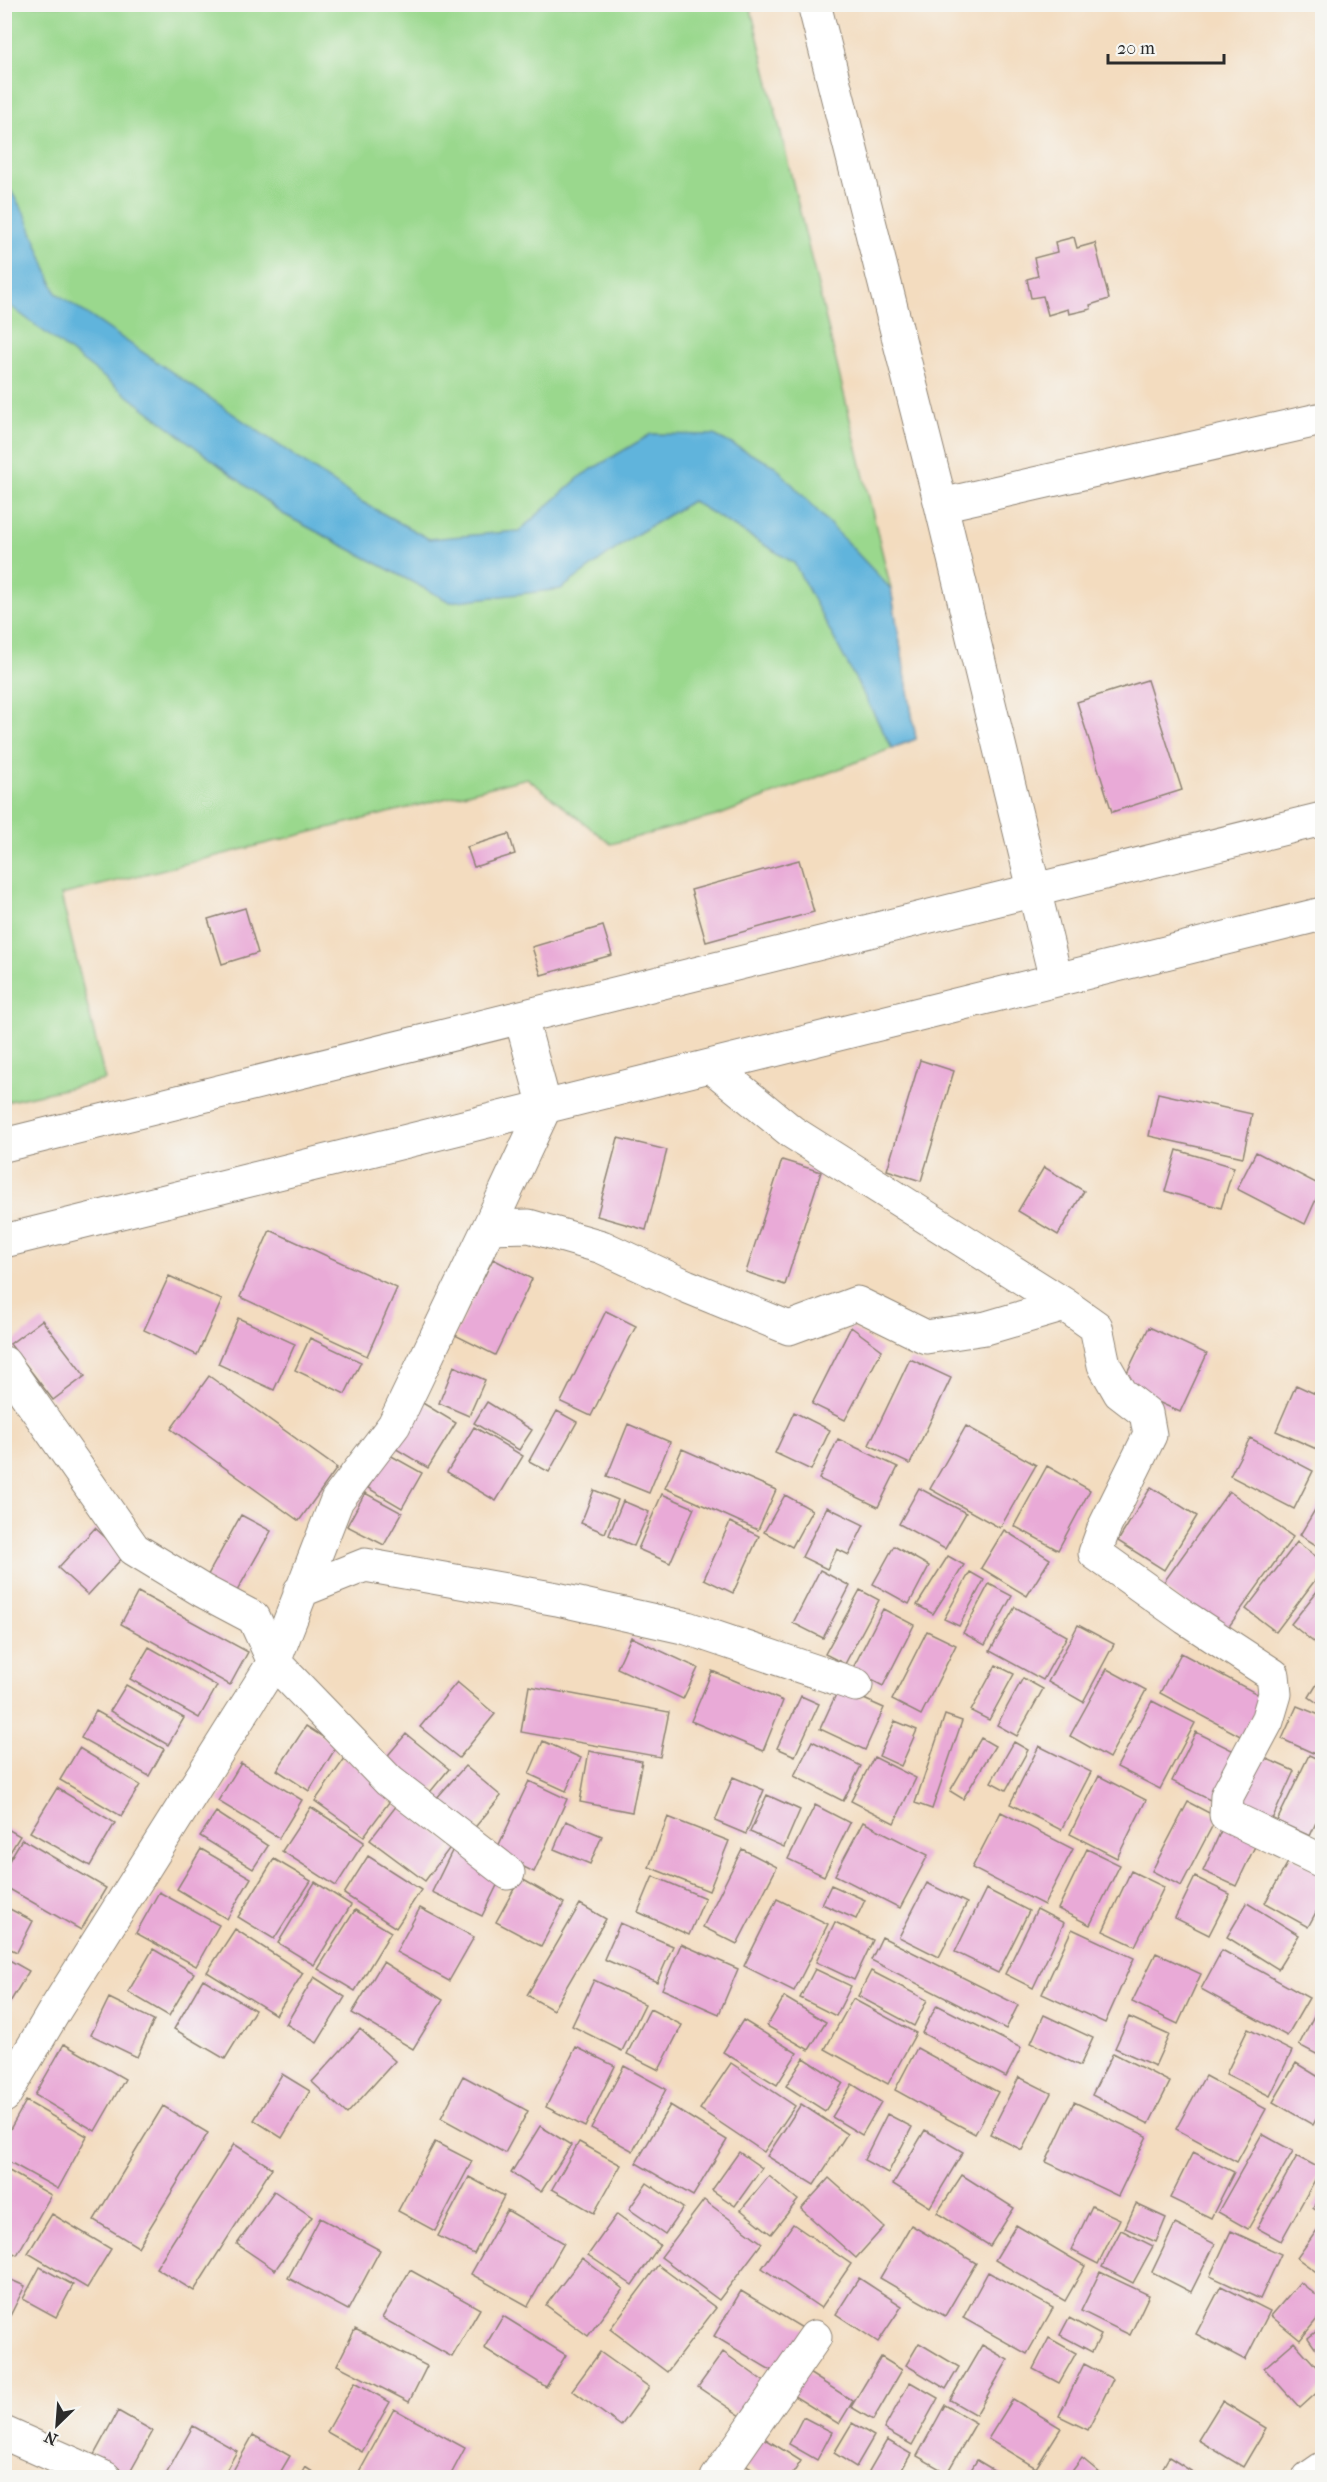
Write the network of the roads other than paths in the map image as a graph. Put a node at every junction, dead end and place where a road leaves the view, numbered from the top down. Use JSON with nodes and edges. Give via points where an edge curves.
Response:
{"nodes":[{"id":1,"x":814,"y":4,"type":"edge"},
{"id":2,"x":1323,"y":420,"type":"edge"},
{"id":3,"x":941,"y":506,"type":"junction"},
{"id":4,"x":1323,"y":819,"type":"edge"},
{"id":5,"x":1033,"y":891,"type":"junction"},
{"id":6,"x":1323,"y":914,"type":"edge"},
{"id":7,"x":1056,"y":980,"type":"junction"},
{"id":8,"x":521,"y":1018,"type":"junction"},
{"id":9,"x":711,"y":1066,"type":"junction"},
{"id":10,"x":545,"y":1107,"type":"junction"},
{"id":11,"x":4,"y":1144,"type":"edge"},
{"id":12,"x":489,"y":1227,"type":"junction"},
{"id":13,"x":4,"y":1241,"type":"edge"},
{"id":14,"x":1065,"y":1305,"type":"junction"},
{"id":15,"x":4,"y":1363,"type":"edge"},
{"id":16,"x":300,"y":1591,"type":"junction"},
{"id":17,"x":274,"y":1662,"type":"junction"},
{"id":18,"x":856,"y":1685,"type":"dead end"},
{"id":19,"x":1323,"y":1861,"type":"edge"},
{"id":20,"x":508,"y":1872,"type":"dead end"},
{"id":21,"x":4,"y":2096,"type":"edge"},
{"id":22,"x":815,"y":2337,"type":"dead end"},
{"id":23,"x":4,"y":2433,"type":"edge"},
{"id":24,"x":1323,"y":2469,"type":"edge"},
{"id":25,"x":105,"y":2478,"type":"edge"},
{"id":26,"x":717,"y":2478,"type":"edge"},
{"id":27,"x":1309,"y":2478,"type":"edge"}],
"edges":[{"from":1,"to":3,"type":"street"},
{"from":2,"to":3,"type":"street"},
{"from":3,"to":5,"type":"street"},
{"from":4,"to":5,"type":"street"},
{"from":5,"to":7,"type":"street"},
{"from":5,"to":8,"type":"street"},
{"from":6,"to":7,"type":"street"},
{"from":7,"to":9,"type":"street"},
{"from":8,"to":10,"type":"street"},
{"from":8,"to":11,"type":"street"},
{"from":9,"to":10,"type":"street"},
{"from":9,"to":14,"type":"street","via":[[792,1132]]},
{"from":10,"to":12,"type":"street"},
{"from":10,"to":13,"type":"street"},
{"from":12,"to":14,"type":"street","via":[[529,1226],[602,1246],[686,1287],[789,1328],[857,1303],[926,1337],[986,1328]]},
{"from":12,"to":16,"type":"street","via":[[394,1425],[337,1500]]},
{"from":14,"to":19,"type":"street","via":[[1096,1327],[1104,1365],[1120,1393],[1146,1413],[1150,1435],[1095,1553],[1273,1675],[1275,1694],[1266,1721],[1227,1796],[1226,1815]]},
{"from":15,"to":17,"type":"street","via":[[134,1549],[254,1618]]},
{"from":16,"to":17,"type":"street"},
{"from":16,"to":18,"type":"street","via":[[365,1565],[557,1599],[687,1629]]},
{"from":17,"to":20,"type":"street","via":[[388,1781]]},
{"from":17,"to":21,"type":"street"},
{"from":22,"to":26,"type":"street"},
{"from":23,"to":25,"type":"street"},
{"from":24,"to":27,"type":"street"}]}
